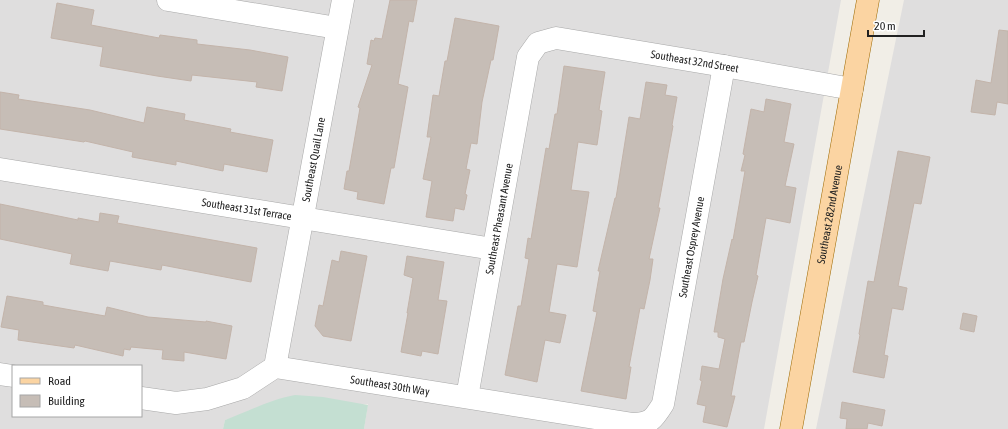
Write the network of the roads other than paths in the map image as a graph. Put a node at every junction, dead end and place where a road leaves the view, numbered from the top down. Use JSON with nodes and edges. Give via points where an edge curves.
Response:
{"nodes":[{"id":1,"x":168,"y":0,"type":"edge"},
{"id":2,"x":343,"y":0,"type":"edge"},
{"id":3,"x":868,"y":0,"type":"edge"},
{"id":4,"x":337,"y":28,"type":"junction"},
{"id":5,"x":538,"y":43,"type":"joint"},
{"id":6,"x":724,"y":66,"type":"junction"},
{"id":7,"x":852,"y":89,"type":"junction"},
{"id":8,"x":0,"y":169,"type":"edge"},
{"id":9,"x":302,"y":218,"type":"junction"},
{"id":10,"x":493,"y":249,"type":"junction"},
{"id":11,"x":275,"y":367,"type":"junction"},
{"id":12,"x":0,"y":374,"type":"edge"},
{"id":13,"x":12,"y":376,"type":"edge"},
{"id":14,"x":467,"y":397,"type":"junction"},
{"id":15,"x":142,"y":398,"type":"edge"},
{"id":16,"x":646,"y":423,"type":"joint"},
{"id":17,"x":791,"y":429,"type":"edge"}],
"edges":[{"from":1,"to":4,"type":"street"},
{"from":2,"to":4,"type":"street","name":"Southeast Quail Lane"},
{"from":3,"to":7,"type":"main road","name":"Southeast 282nd Avenue"},
{"from":4,"to":9,"type":"street","name":"Southeast Quail Lane"},
{"from":5,"to":6,"type":"street","name":"Southeast 32nd Street","via":[[556,38]]},
{"from":5,"to":10,"type":"street","name":"Southeast Pheasant Avenue","via":[[528,57]]},
{"from":6,"to":7,"type":"street","name":"Southeast 32nd Street"},
{"from":6,"to":16,"type":"street","name":"Southeast Osprey Avenue","via":[[663,404],[656,415]]},
{"from":7,"to":17,"type":"main road","name":"Southeast 282nd Avenue"},
{"from":8,"to":9,"type":"street","name":"Southeast 31st Terrace"},
{"from":9,"to":10,"type":"street","name":"Southeast 31st Terrace"},
{"from":9,"to":11,"type":"street","name":"Southeast Quail Lane"},
{"from":10,"to":14,"type":"street","name":"Southeast Pheasant Avenue"},
{"from":11,"to":14,"type":"street","name":"Southeast 30th Way"},
{"from":11,"to":15,"type":"street","via":[[244,388],[207,399],[176,403]]},
{"from":12,"to":13,"type":"street"},
{"from":14,"to":16,"type":"street","name":"Southeast 30th Way","via":[[632,424]]}]}
